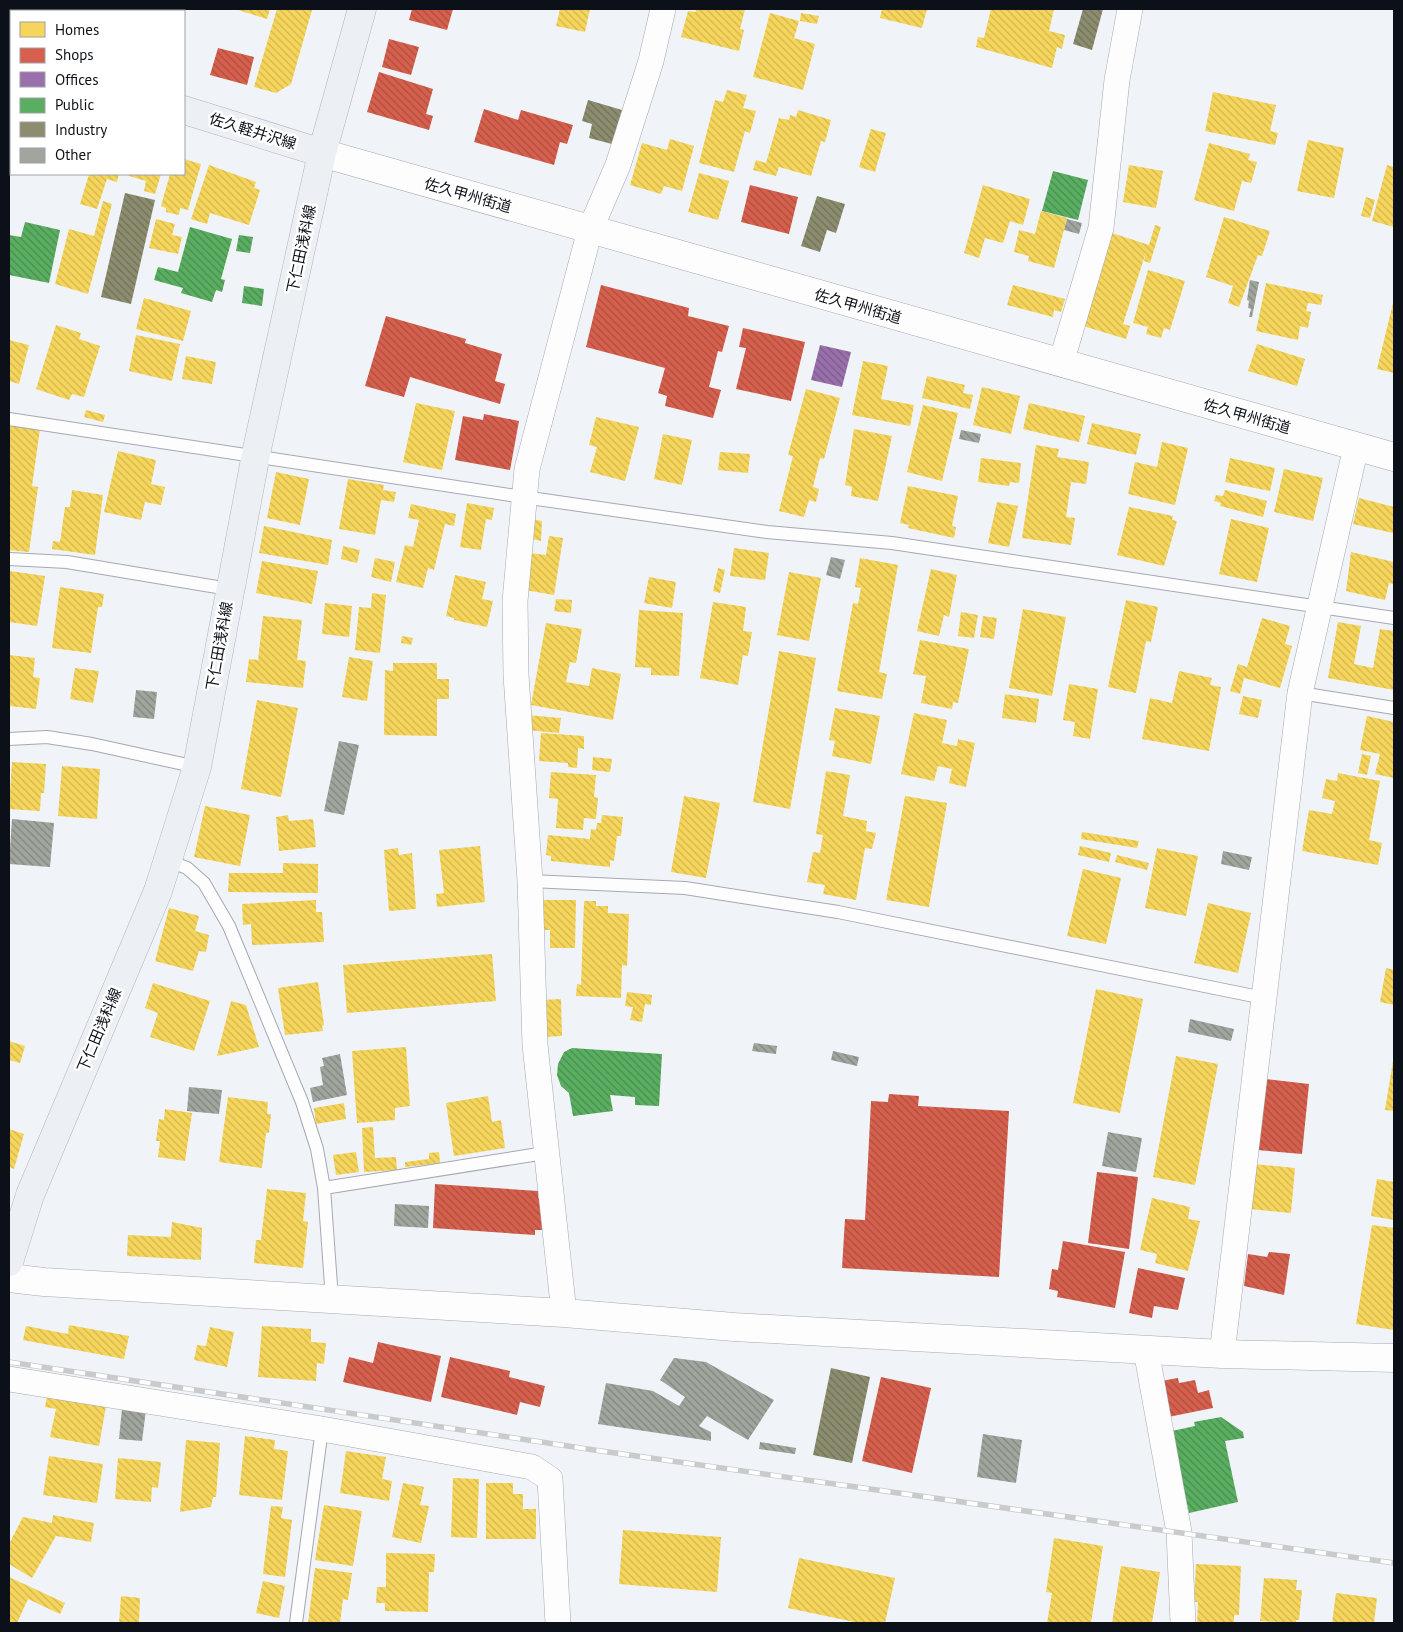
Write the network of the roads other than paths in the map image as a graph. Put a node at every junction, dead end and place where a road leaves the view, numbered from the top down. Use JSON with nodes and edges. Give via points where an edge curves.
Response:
{"nodes":[{"id":1,"x":362,"y":9,"type":"edge"},
{"id":2,"x":664,"y":9,"type":"edge"},
{"id":3,"x":1130,"y":9,"type":"edge"},
{"id":4,"x":185,"y":110,"type":"edge"},
{"id":5,"x":322,"y":153,"type":"junction"},
{"id":6,"x":590,"y":230,"type":"junction"},
{"id":7,"x":1061,"y":363,"type":"junction"},
{"id":8,"x":9,"y":419,"type":"edge"},
{"id":9,"x":1356,"y":447,"type":"junction"},
{"id":10,"x":257,"y":457,"type":"junction"},
{"id":11,"x":1394,"y":457,"type":"edge"},
{"id":12,"x":523,"y":497,"type":"junction"},
{"id":13,"x":9,"y":559,"type":"edge"},
{"id":14,"x":229,"y":589,"type":"junction"},
{"id":15,"x":1318,"y":608,"type":"junction"},
{"id":16,"x":1394,"y":618,"type":"edge"},
{"id":17,"x":1300,"y":693,"type":"junction"},
{"id":18,"x":1394,"y":708,"type":"edge"},
{"id":19,"x":9,"y":739,"type":"edge"},
{"id":20,"x":197,"y":767,"type":"junction"},
{"id":21,"x":169,"y":861,"type":"junction"},
{"id":22,"x":530,"y":881,"type":"junction"},
{"id":23,"x":1264,"y":998,"type":"junction"},
{"id":24,"x":545,"y":1153,"type":"junction"},
{"id":25,"x":324,"y":1188,"type":"junction"},
{"id":26,"x":9,"y":1262,"type":"edge"},
{"id":27,"x":9,"y":1278,"type":"edge"},
{"id":28,"x":332,"y":1298,"type":"junction"},
{"id":29,"x":564,"y":1313,"type":"junction"},
{"id":30,"x":1146,"y":1350,"type":"junction"},
{"id":31,"x":1222,"y":1354,"type":"junction"},
{"id":32,"x":1394,"y":1358,"type":"edge"},
{"id":33,"x":9,"y":1379,"type":"edge"},
{"id":34,"x":322,"y":1429,"type":"junction"},
{"id":35,"x":296,"y":1623,"type":"edge"},
{"id":36,"x":558,"y":1623,"type":"edge"},
{"id":37,"x":1183,"y":1623,"type":"edge"}],
"edges":[{"from":1,"to":5,"type":"main road","name":"下仁田浅科線"},
{"from":2,"to":6,"type":"street","via":[[618,165]]},
{"from":3,"to":7,"type":"street","via":[[1117,80],[1101,228]]},
{"from":4,"to":5,"type":"main road","name":"佐久軽井沢線"},
{"from":5,"to":6,"type":"street","name":"佐久甲州街道"},
{"from":5,"to":10,"type":"main road","name":"下仁田浅科線"},
{"from":6,"to":7,"type":"street","name":"佐久甲州街道"},
{"from":6,"to":12,"type":"street","via":[[527,469]]},
{"from":7,"to":9,"type":"street","name":"佐久甲州街道"},
{"from":8,"to":10,"type":"lane"},
{"from":9,"to":11,"type":"street","name":"佐久甲州街道"},
{"from":9,"to":15,"type":"street"},
{"from":10,"to":12,"type":"lane"},
{"from":10,"to":14,"type":"main road","name":"下仁田浅科線"},
{"from":12,"to":15,"type":"lane","via":[[767,532],[892,542]]},
{"from":12,"to":22,"type":"street","via":[[515,601],[516,675]]},
{"from":13,"to":14,"type":"lane","via":[[67,562]]},
{"from":14,"to":20,"type":"main road","name":"下仁田浅科線"},
{"from":15,"to":16,"type":"lane"},
{"from":15,"to":17,"type":"street"},
{"from":17,"to":18,"type":"lane"},
{"from":17,"to":23,"type":"street"},
{"from":19,"to":20,"type":"lane","via":[[48,737]]},
{"from":20,"to":21,"type":"main road","name":"下仁田浅科線"},
{"from":21,"to":25,"type":"lane","via":[[187,868],[204,883],[229,926],[302,1102],[317,1148]]},
{"from":21,"to":26,"type":"main road","name":"下仁田浅科線","via":[[30,1195]]},
{"from":22,"to":23,"type":"lane","via":[[685,888],[838,912]]},
{"from":22,"to":24,"type":"street","via":[[535,1045]]},
{"from":23,"to":31,"type":"street"},
{"from":24,"to":25,"type":"lane"},
{"from":24,"to":29,"type":"street"},
{"from":25,"to":28,"type":"lane"},
{"from":27,"to":28,"type":"street"},
{"from":28,"to":29,"type":"street"},
{"from":29,"to":30,"type":"street","via":[[734,1327]]},
{"from":30,"to":31,"type":"street"},
{"from":30,"to":37,"type":"street","via":[[1178,1532]]},
{"from":31,"to":32,"type":"street"},
{"from":33,"to":34,"type":"street"},
{"from":34,"to":35,"type":"lane"},
{"from":34,"to":36,"type":"street","via":[[532,1467],[550,1479]]}]}
